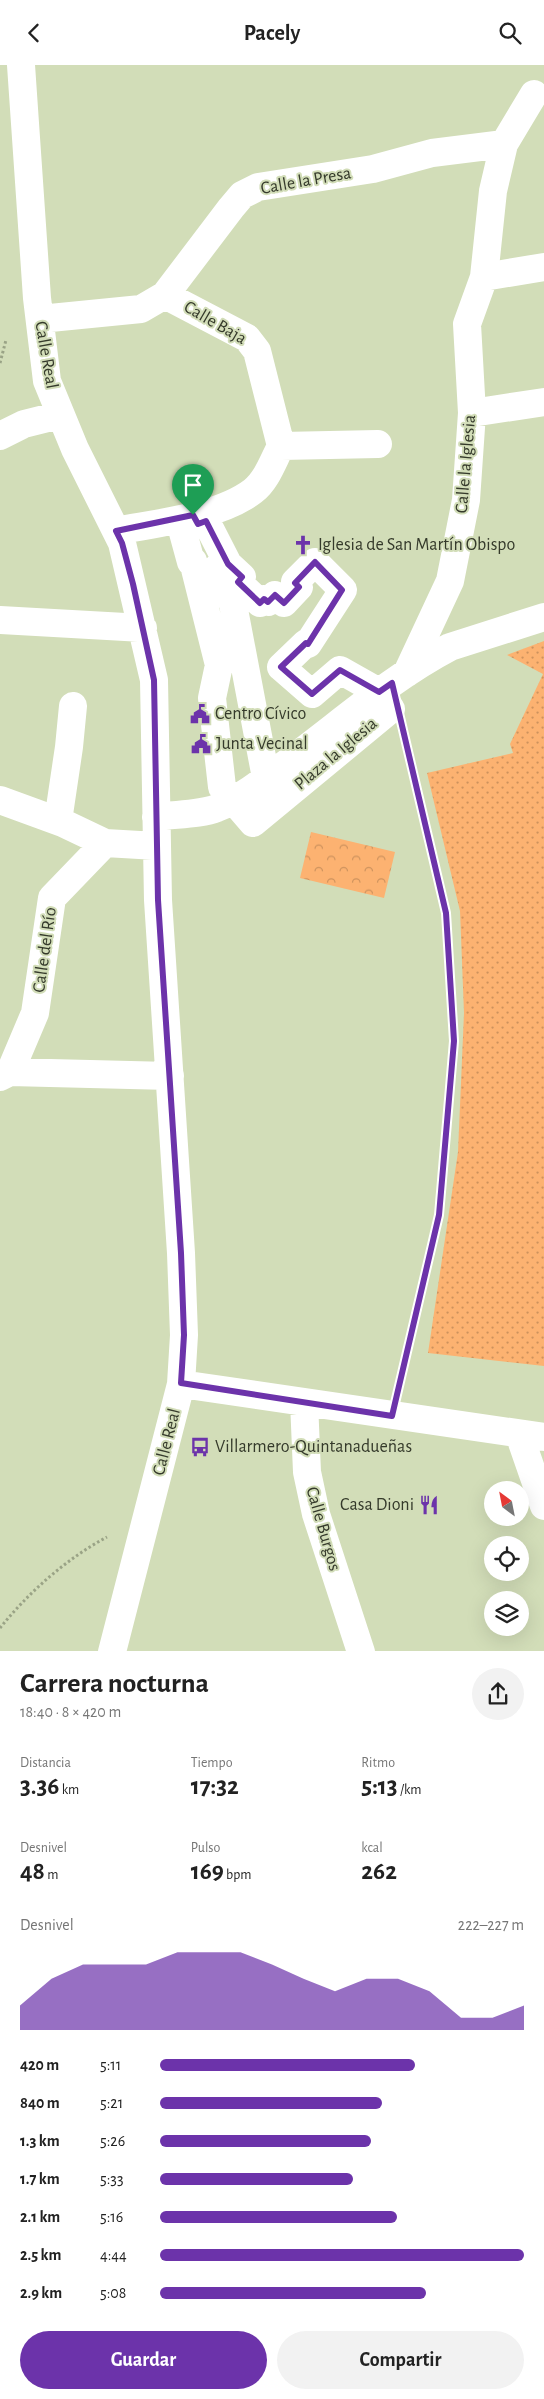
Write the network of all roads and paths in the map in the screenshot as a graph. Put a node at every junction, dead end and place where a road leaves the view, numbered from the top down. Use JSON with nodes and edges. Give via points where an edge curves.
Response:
{"nodes":[{"id":1,"x":21,"y":65,"type":"edge"},
{"id":2,"x":534,"y":94,"type":"dead end"},
{"id":3,"x":504,"y":144,"type":"junction"},
{"id":4,"x":544,"y":267,"type":"edge"},
{"id":5,"x":484,"y":277,"type":"junction"},
{"id":6,"x":165,"y":295,"type":"junction"},
{"id":7,"x":40,"y":319,"type":"junction"},
{"id":8,"x":544,"y":402,"type":"edge"},
{"id":9,"x":472,"y":413,"type":"junction"},
{"id":10,"x":60,"y":415,"type":"junction"},
{"id":11,"x":0,"y":436,"type":"edge"},
{"id":12,"x":378,"y":443,"type":"dead end"},
{"id":13,"x":281,"y":446,"type":"junction"},
{"id":14,"x":195,"y":520,"type":"junction"},
{"id":15,"x":116,"y":531,"type":"junction"},
{"id":16,"x":544,"y":617,"type":"edge"},
{"id":17,"x":0,"y":620,"type":"edge"},
{"id":18,"x":143,"y":628,"type":"junction"},
{"id":19,"x":393,"y":683,"type":"junction"},
{"id":20,"x":73,"y":706,"type":"dead end"},
{"id":21,"x":266,"y":778,"type":"junction"},
{"id":22,"x":0,"y":800,"type":"edge"},
{"id":23,"x":232,"y":800,"type":"junction"},
{"id":24,"x":156,"y":817,"type":"junction"},
{"id":25,"x":58,"y":821,"type":"junction"},
{"id":26,"x":105,"y":843,"type":"junction"},
{"id":27,"x":157,"y":846,"type":"junction"},
{"id":28,"x":5,"y":1075,"type":"edge"},
{"id":29,"x":170,"y":1076,"type":"junction"},
{"id":30,"x":181,"y":1383,"type":"junction"},
{"id":31,"x":304,"y":1402,"type":"junction"},
{"id":32,"x":392,"y":1416,"type":"junction"},
{"id":33,"x":532,"y":1435,"type":"edge"},
{"id":34,"x":544,"y":1506,"type":"edge"},
{"id":35,"x":149,"y":1514,"type":"junction"},
{"id":36,"x":0,"y":1628,"type":"edge"},
{"id":37,"x":112,"y":1651,"type":"edge"},
{"id":38,"x":361,"y":1651,"type":"edge"}],
"edges":[{"from":1,"to":7,"type":"street","name":"Calle Real"},
{"from":2,"to":3,"type":"street","name":"Calle la Iglesia"},
{"from":3,"to":5,"type":"street","name":"Calle la Iglesia","via":[[493,191]]},
{"from":3,"to":6,"type":"street","name":"Calle la Presa","via":[[432,153],[373,169],[258,187],[242,195]]},
{"from":4,"to":5,"type":"street"},
{"from":5,"to":9,"type":"street","name":"Calle la Iglesia","via":[[467,325]]},
{"from":6,"to":7,"type":"street","name":"Calle la Presa","via":[[140,309]]},
{"from":6,"to":13,"type":"street","name":"Calle Baja","via":[[247,338],[257,351]]},
{"from":7,"to":10,"type":"street","name":"Calle Real","via":[[47,381]]},
{"from":8,"to":9,"type":"street"},
{"from":9,"to":19,"type":"street","name":"Calle la Iglesia","via":[[466,500],[450,581]]},
{"from":10,"to":11,"type":"street","via":[[24,424]]},
{"from":10,"to":15,"type":"street","name":"Calle Real"},
{"from":12,"to":13,"type":"street"},
{"from":13,"to":14,"type":"street","name":"Plaza la Iglesia","via":[[265,477],[253,491]]},
{"from":14,"to":15,"type":"street","name":"Plaza la Iglesia"},
{"from":14,"to":19,"type":"street","name":"Plaza la Iglesia","via":[[206,521],[228,564],[242,577],[238,582],[260,603],[264,599],[268,602],[275,595],[284,603],[299,587],[295,583],[315,562],[342,590],[308,644],[281,667],[312,694],[340,670]]},
{"from":14,"to":21,"type":"street","name":"Plaza la Iglesia","via":[[233,604]]},
{"from":14,"to":23,"type":"street","name":"Plaza la Iglesia","via":[[182,529],[219,665],[212,698],[222,787]]},
{"from":15,"to":18,"type":"street","name":"Calle Real","via":[[122,543]]},
{"from":16,"to":19,"type":"street","via":[[450,647]]},
{"from":17,"to":18,"type":"street"},
{"from":18,"to":24,"type":"street","name":"Calle Real","via":[[154,680]]},
{"from":19,"to":21,"type":"street"},
{"from":19,"to":23,"type":"street","name":"Plaza la Iglesia","via":[[391,709],[253,823]]},
{"from":19,"to":32,"type":"path","via":[[446,913],[454,1041],[439,1215]]},
{"from":20,"to":25,"type":"street"},
{"from":21,"to":23,"type":"street"},
{"from":22,"to":25,"type":"street"},
{"from":23,"to":24,"type":"street","via":[[215,809]]},
{"from":24,"to":27,"type":"street","name":"Calle Real"},
{"from":25,"to":26,"type":"street"},
{"from":26,"to":27,"type":"street"},
{"from":26,"to":28,"type":"street","name":"Calle del Río","via":[[52,898],[36,1013]]},
{"from":27,"to":29,"type":"street","name":"Calle Real"},
{"from":28,"to":29,"type":"street","name":"Calle del Río"},
{"from":29,"to":30,"type":"street","name":"Calle Real","via":[[184,1335]]},
{"from":30,"to":31,"type":"street"},
{"from":30,"to":35,"type":"street","name":"Calle Real"},
{"from":31,"to":32,"type":"street"},
{"from":31,"to":38,"type":"street","name":"Calle Burgos","via":[[307,1472],[316,1514]]},
{"from":32,"to":33,"type":"street"},
{"from":33,"to":34,"type":"street"},
{"from":35,"to":36,"type":"path","via":[[94,1543],[64,1565]]},
{"from":35,"to":37,"type":"street","name":"Calle Real"}]}
